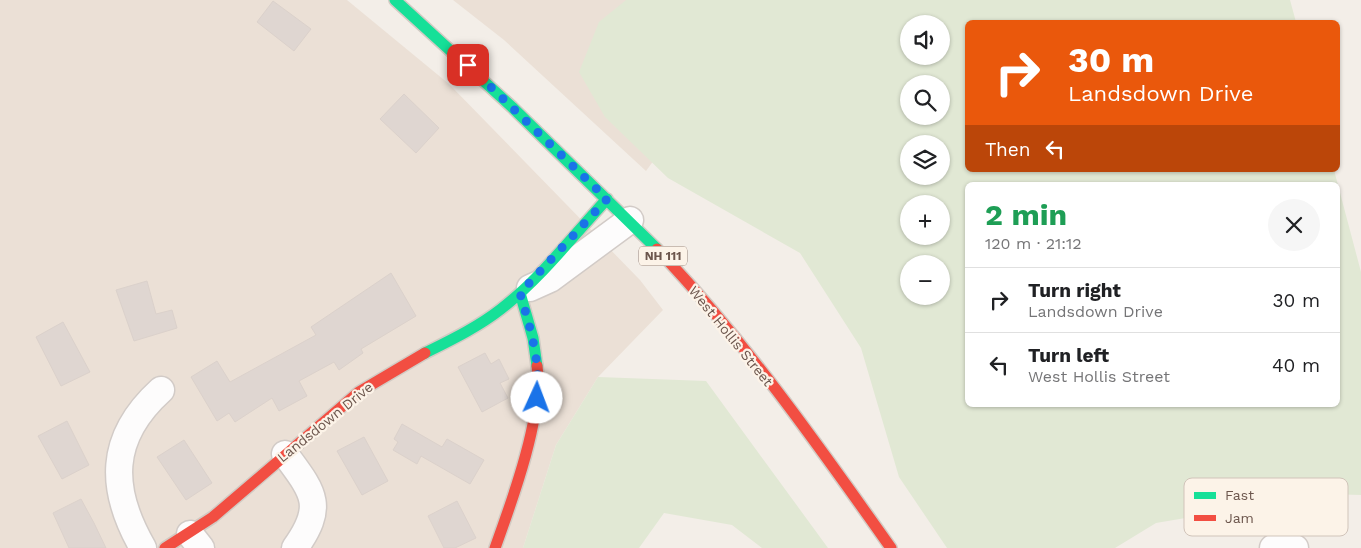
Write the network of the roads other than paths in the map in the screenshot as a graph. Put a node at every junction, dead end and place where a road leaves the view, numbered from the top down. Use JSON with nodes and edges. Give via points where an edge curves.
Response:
{"nodes":[{"id":1,"x":395,"y":0,"type":"edge"},
{"id":2,"x":607,"y":199,"type":"junction"},
{"id":3,"x":630,"y":220,"type":"junction"},
{"id":4,"x":520,"y":293,"type":"junction"},
{"id":5,"x":161,"y":390,"type":"dead end"},
{"id":6,"x":285,"y":454,"type":"junction"},
{"id":7,"x":195,"y":541,"type":"edge"},
{"id":8,"x":143,"y":548,"type":"edge"},
{"id":9,"x":165,"y":548,"type":"edge"},
{"id":10,"x":295,"y":548,"type":"edge"},
{"id":11,"x":495,"y":548,"type":"edge"},
{"id":12,"x":891,"y":548,"type":"edge"},
{"id":13,"x":1274,"y":548,"type":"edge"},
{"id":14,"x":1296,"y":548,"type":"edge"}],
"edges":[{"from":1,"to":2,"type":"street","name":"West Hollis Street","number":"NH 111","via":[[508,102]]},
{"from":2,"to":3,"type":"street","name":"West Hollis Street","number":"NH 111"},
{"from":2,"to":4,"type":"street","name":"Landsdown Drive"},
{"from":3,"to":4,"type":"street","name":"Landsdown Drive","via":[[550,278]]},
{"from":3,"to":12,"type":"street","name":"West Hollis Street","number":"NH 111","via":[[735,338]]},
{"from":4,"to":6,"type":"street","name":"Landsdown Drive","via":[[487,319],[367,386]]},
{"from":4,"to":11,"type":"street","via":[[533,338],[539,381],[534,415]]},
{"from":5,"to":8,"type":"street","via":[[138,414],[120,461],[124,511]]},
{"from":6,"to":7,"type":"street","name":"Landsdown Drive"},
{"from":6,"to":10,"type":"street","via":[[306,482],[313,507],[312,521]]},
{"from":7,"to":9,"type":"street","name":"Landsdown Drive"},
{"from":13,"to":14,"type":"street"}]}
